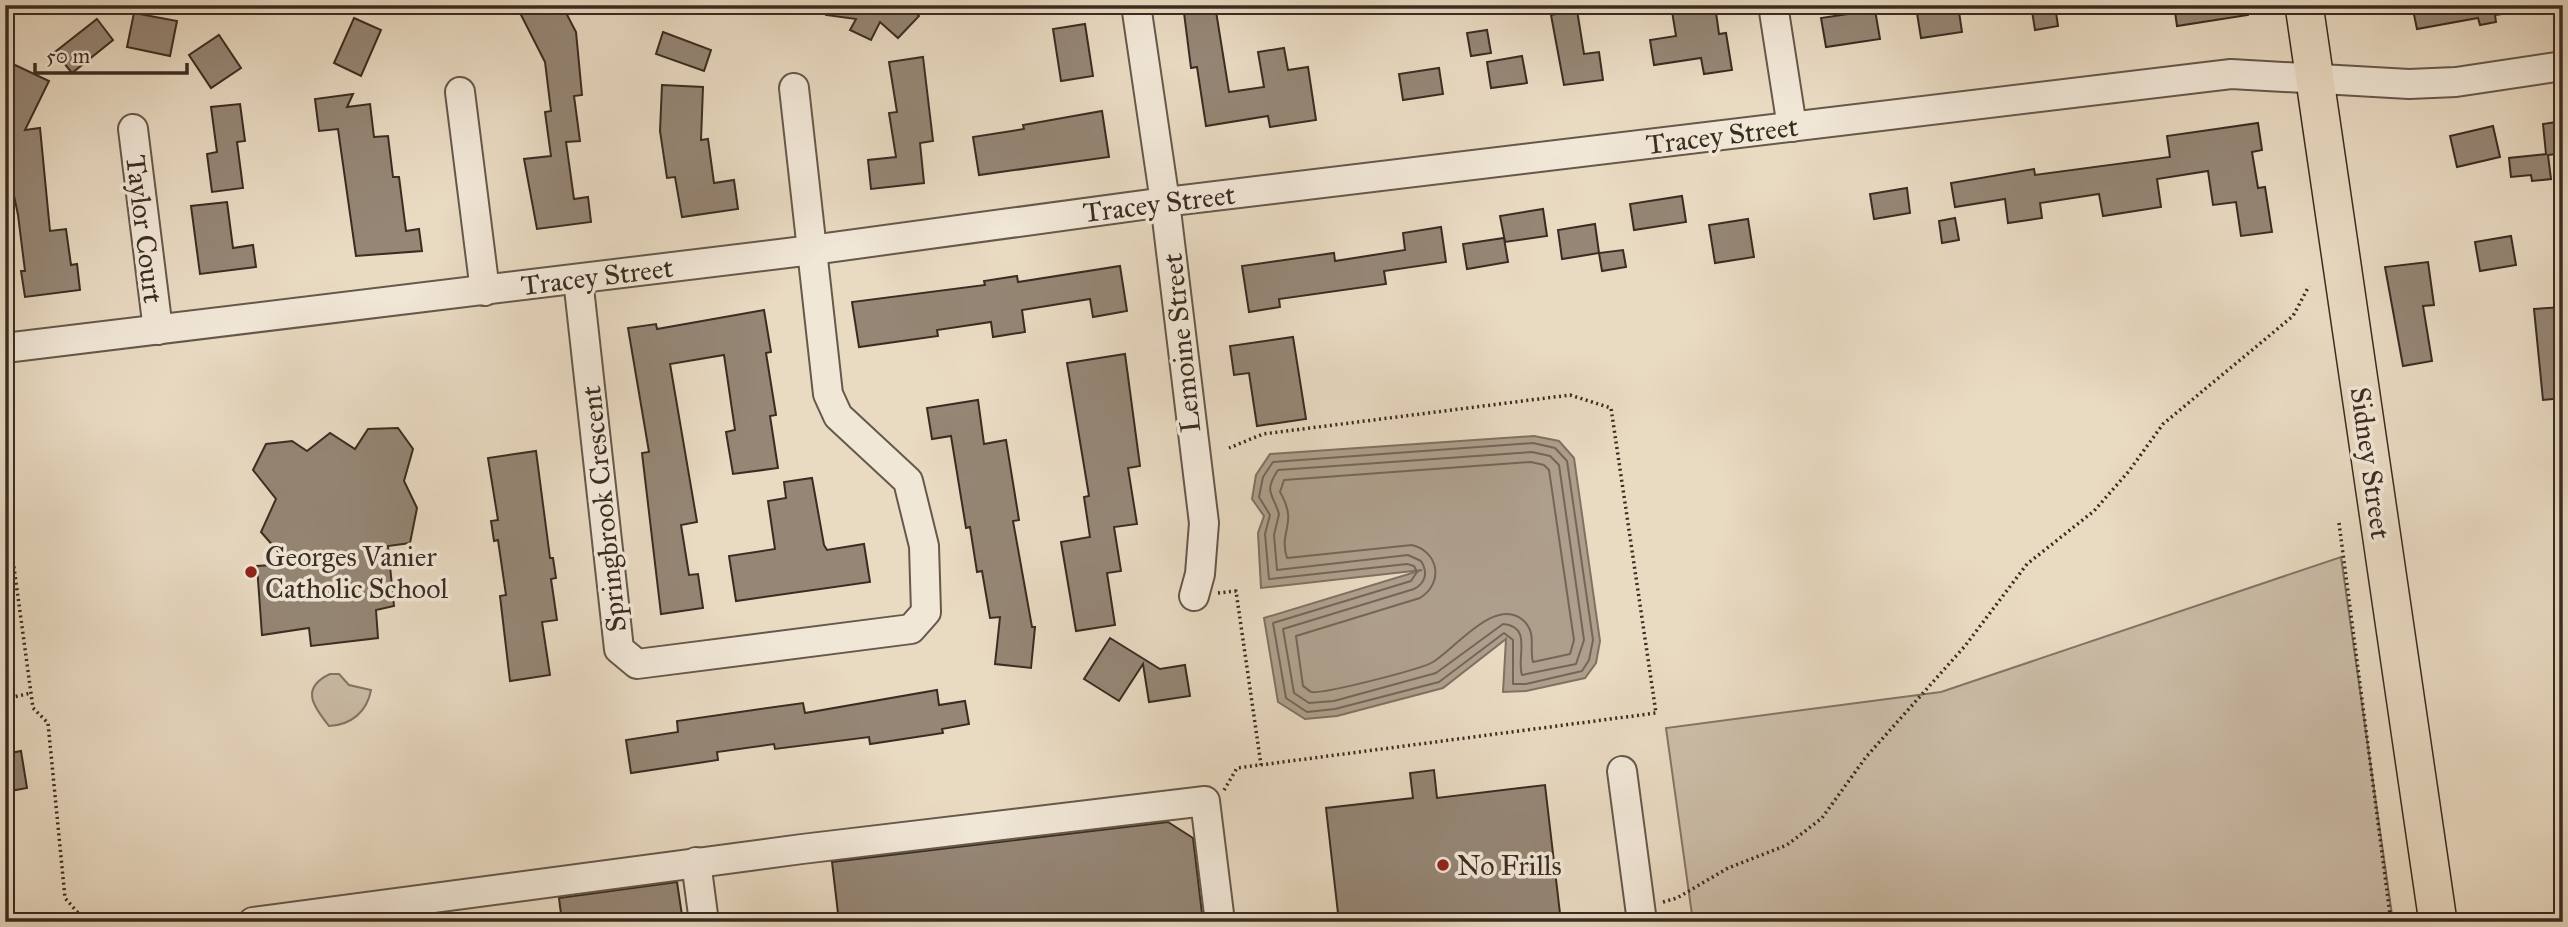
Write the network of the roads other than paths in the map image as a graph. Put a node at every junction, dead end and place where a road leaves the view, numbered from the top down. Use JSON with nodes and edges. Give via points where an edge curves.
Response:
{"nodes":[{"id":1,"x":1136,"y":5,"type":"edge"},
{"id":2,"x":1773,"y":5,"type":"edge"},
{"id":3,"x":2304,"y":5,"type":"edge"},
{"id":4,"x":2563,"y":66,"type":"edge"},
{"id":5,"x":2315,"y":79,"type":"junction"},
{"id":6,"x":794,"y":88,"type":"dead end"},
{"id":7,"x":460,"y":92,"type":"dead end"},
{"id":8,"x":1792,"y":127,"type":"junction"},
{"id":9,"x":133,"y":129,"type":"dead end"},
{"id":10,"x":1166,"y":202,"type":"junction"},
{"id":11,"x":812,"y":250,"type":"junction"},
{"id":12,"x":578,"y":279,"type":"junction"},
{"id":13,"x":485,"y":290,"type":"junction"},
{"id":14,"x":158,"y":330,"type":"junction"},
{"id":15,"x":5,"y":348,"type":"edge"},
{"id":16,"x":1194,"y":597,"type":"road end"},
{"id":17,"x":1622,"y":771,"type":"dead end"},
{"id":18,"x":696,"y":862,"type":"junction"},
{"id":19,"x":1642,"y":915,"type":"edge"},
{"id":20,"x":253,"y":922,"type":"edge"},
{"id":21,"x":704,"y":922,"type":"edge"},
{"id":22,"x":1220,"y":922,"type":"edge"},
{"id":23,"x":2438,"y":922,"type":"edge"}],
"edges":[{"from":1,"to":10,"type":"street","name":"Lemoine Street"},
{"from":2,"to":8,"type":"street"},
{"from":3,"to":5,"type":"main road","name":"Sidney Street"},
{"from":4,"to":5,"type":"street","name":"Tracey Street","via":[[2445,83]]},
{"from":5,"to":8,"type":"street","name":"Tracey Street","via":[[2231,74]]},
{"from":5,"to":23,"type":"main road","name":"Sidney Street"},
{"from":6,"to":11,"type":"street","name":"Springbrook Crescent"},
{"from":7,"to":13,"type":"street"},
{"from":8,"to":10,"type":"street","name":"Tracey Street"},
{"from":9,"to":14,"type":"street","name":"Taylor Court"},
{"from":10,"to":11,"type":"street","name":"Tracey Street"},
{"from":10,"to":16,"type":"street","name":"Lemoine Street","via":[[1204,523]]},
{"from":11,"to":12,"type":"street","name":"Tracey Street"},
{"from":11,"to":12,"type":"street","name":"Springbrook Crescent","via":[[828,394],[838,416],[908,481],[924,546],[926,612],[911,629],[637,664],[619,649]]},
{"from":12,"to":13,"type":"street","name":"Tracey Street"},
{"from":13,"to":14,"type":"street","name":"Tracey Street"},
{"from":14,"to":15,"type":"street","name":"Tracey Street"},
{"from":17,"to":19,"type":"street"},
{"from":18,"to":20,"type":"street"},
{"from":18,"to":21,"type":"street"},
{"from":18,"to":22,"type":"street","via":[[1205,801]]}]}
